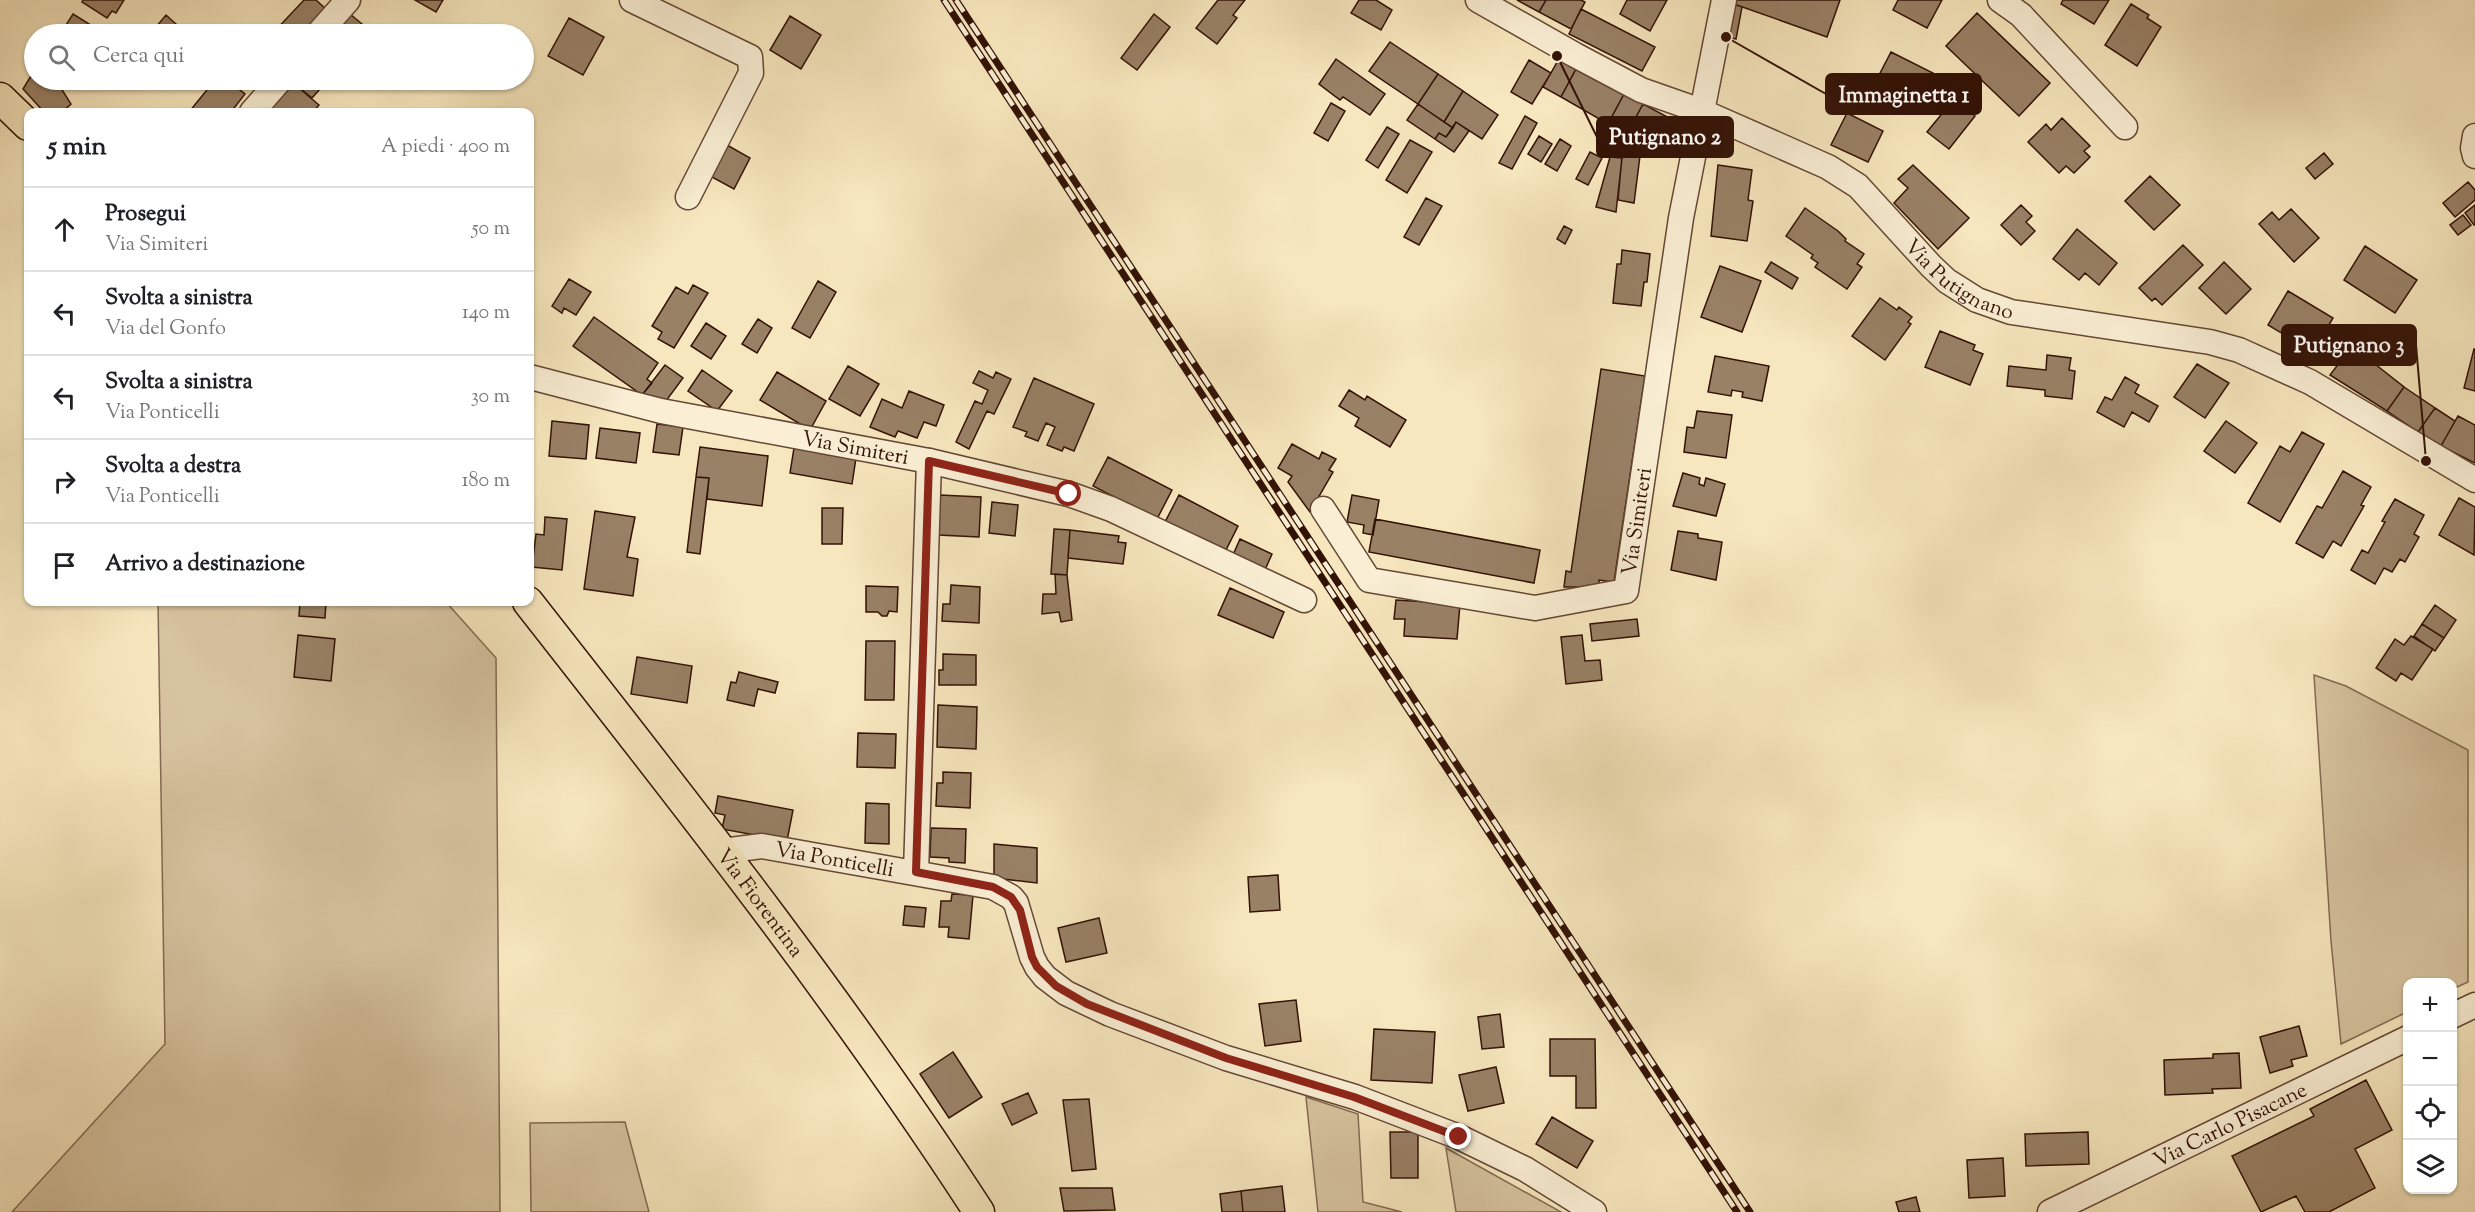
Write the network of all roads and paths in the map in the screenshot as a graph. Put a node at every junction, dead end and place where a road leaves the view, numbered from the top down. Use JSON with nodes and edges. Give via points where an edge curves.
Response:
{"nodes":[{"id":1,"x":348,"y":0,"type":"edge"},
{"id":2,"x":632,"y":0,"type":"edge"},
{"id":3,"x":1478,"y":0,"type":"edge"},
{"id":4,"x":1724,"y":0,"type":"edge"},
{"id":5,"x":2000,"y":0,"type":"edge"},
{"id":6,"x":327,"y":24,"type":"edge"},
{"id":7,"x":271,"y":90,"type":"edge"},
{"id":8,"x":0,"y":98,"type":"edge"},
{"id":9,"x":256,"y":108,"type":"edge"},
{"id":10,"x":1701,"y":111,"type":"junction"},
{"id":11,"x":24,"y":121,"type":"edge"},
{"id":12,"x":2125,"y":127,"type":"dead end"},
{"id":13,"x":2475,"y":136,"type":"edge"},
{"id":14,"x":2475,"y":156,"type":"edge"},
{"id":15,"x":688,"y":197,"type":"dead end"},
{"id":16,"x":534,"y":378,"type":"edge"},
{"id":17,"x":929,"y":461,"type":"junction"},
{"id":18,"x":2475,"y":480,"type":"edge"},
{"id":19,"x":1323,"y":509,"type":"dead end"},
{"id":20,"x":1304,"y":600,"type":"dead end"},
{"id":21,"x":531,"y":606,"type":"edge"},
{"id":22,"x":722,"y":851,"type":"junction"},
{"id":23,"x":916,"y":872,"type":"junction"},
{"id":24,"x":2475,"y":1005,"type":"edge"},
{"id":25,"x":2457,"y":1014,"type":"edge"},
{"id":26,"x":2403,"y":1040,"type":"edge"},
{"id":27,"x":979,"y":1212,"type":"edge"},
{"id":28,"x":1594,"y":1212,"type":"edge"},
{"id":29,"x":2050,"y":1212,"type":"edge"}],
"edges":[{"from":1,"to":6,"type":"street"},
{"from":2,"to":15,"type":"street","via":[[750,57],[751,73]]},
{"from":3,"to":10,"type":"street","name":"Via Putignano","via":[[1641,90]]},
{"from":4,"to":10,"type":"street"},
{"from":5,"to":12,"type":"street","via":[[2021,15]]},
{"from":7,"to":9,"type":"street"},
{"from":8,"to":11,"type":"main road"},
{"from":10,"to":18,"type":"street","name":"Via Putignano","via":[[1828,167],[1858,186],[1939,273],[1977,300],[2011,312],[2210,342],[2239,350],[2310,382]]},
{"from":10,"to":19,"type":"street","name":"Via Simiteri","via":[[1681,218],[1626,591],[1534,608],[1370,580]]},
{"from":13,"to":14,"type":"street"},
{"from":16,"to":17,"type":"street","name":"Via Simiteri","via":[[661,411]]},
{"from":17,"to":20,"type":"street","name":"Via Simiteri","via":[[1069,494],[1111,509]]},
{"from":17,"to":23,"type":"street"},
{"from":21,"to":22,"type":"main road","name":"Via Fiorentina"},
{"from":22,"to":23,"type":"street","name":"Via Ponticelli","via":[[762,846]]},
{"from":22,"to":27,"type":"main road","name":"Via Fiorentina","via":[[843,1011]]},
{"from":23,"to":28,"type":"street","name":"Via Ponticelli","via":[[993,887],[1011,897],[1020,910],[1037,967],[1056,986],[1087,1004],[1226,1058],[1354,1097],[1459,1137],[1525,1169]]},
{"from":24,"to":25,"type":"street"},
{"from":26,"to":29,"type":"street","name":"Via Carlo Pisacane"}]}
